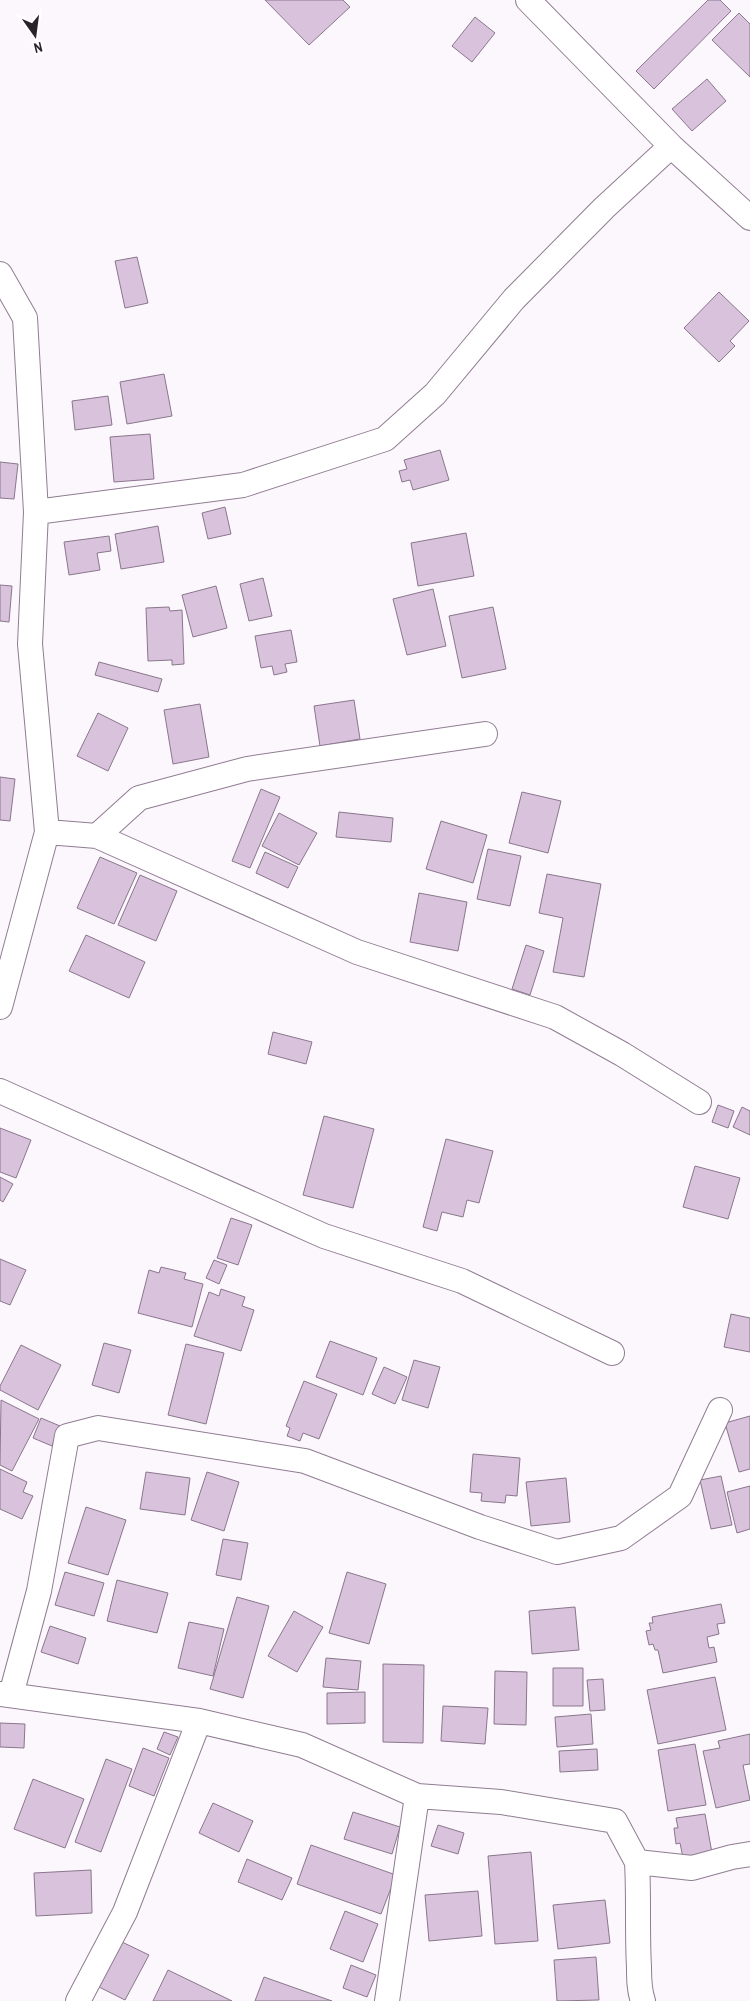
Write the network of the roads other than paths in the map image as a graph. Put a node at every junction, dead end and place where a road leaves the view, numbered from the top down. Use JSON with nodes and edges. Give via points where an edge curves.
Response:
{"nodes":[{"id":1,"x":528,"y":0,"type":"edge"},
{"id":2,"x":671,"y":146,"type":"junction"},
{"id":3,"x":750,"y":218,"type":"edge"},
{"id":4,"x":0,"y":274,"type":"edge"},
{"id":5,"x":36,"y":512,"type":"junction"},
{"id":6,"x":485,"y":734,"type":"dead end"},
{"id":7,"x":47,"y":832,"type":"junction"},
{"id":8,"x":97,"y":836,"type":"junction"},
{"id":9,"x":0,"y":1007,"type":"edge"},
{"id":10,"x":0,"y":1091,"type":"edge"},
{"id":11,"x":699,"y":1102,"type":"dead end"},
{"id":12,"x":612,"y":1353,"type":"dead end"},
{"id":13,"x":720,"y":1410,"type":"dead end"},
{"id":14,"x":6,"y":1695,"type":"edge"},
{"id":15,"x":199,"y":1721,"type":"junction"},
{"id":16,"x":417,"y":1796,"type":"junction"},
{"id":17,"x":750,"y":1854,"type":"edge"},
{"id":18,"x":637,"y":1862,"type":"junction"},
{"id":19,"x":78,"y":2001,"type":"edge"},
{"id":20,"x":387,"y":2001,"type":"edge"},
{"id":21,"x":643,"y":2001,"type":"edge"}],
"edges":[{"from":1,"to":2,"type":"street"},
{"from":2,"to":3,"type":"street"},
{"from":2,"to":5,"type":"street","via":[[514,299],[435,394],[385,439],[243,485]]},
{"from":4,"to":5,"type":"street","via":[[25,318]]},
{"from":5,"to":7,"type":"street","via":[[30,644]]},
{"from":6,"to":8,"type":"street","via":[[238,771],[139,798]]},
{"from":7,"to":8,"type":"street"},
{"from":7,"to":9,"type":"street"},
{"from":8,"to":11,"type":"street","via":[[357,952],[555,1017]]},
{"from":10,"to":12,"type":"street","via":[[324,1236],[462,1281]]},
{"from":13,"to":14,"type":"street","via":[[680,1496],[621,1538],[557,1552],[480,1527],[305,1461],[98,1428],[67,1436],[39,1592]]},
{"from":14,"to":15,"type":"street"},
{"from":15,"to":16,"type":"street","via":[[302,1745]]},
{"from":15,"to":19,"type":"street","via":[[125,1912]]},
{"from":16,"to":18,"type":"street","via":[[501,1802],[615,1821]]},
{"from":16,"to":20,"type":"street"},
{"from":17,"to":18,"type":"street","via":[[692,1868]]},
{"from":18,"to":21,"type":"street","via":[[638,1948]]}]}
